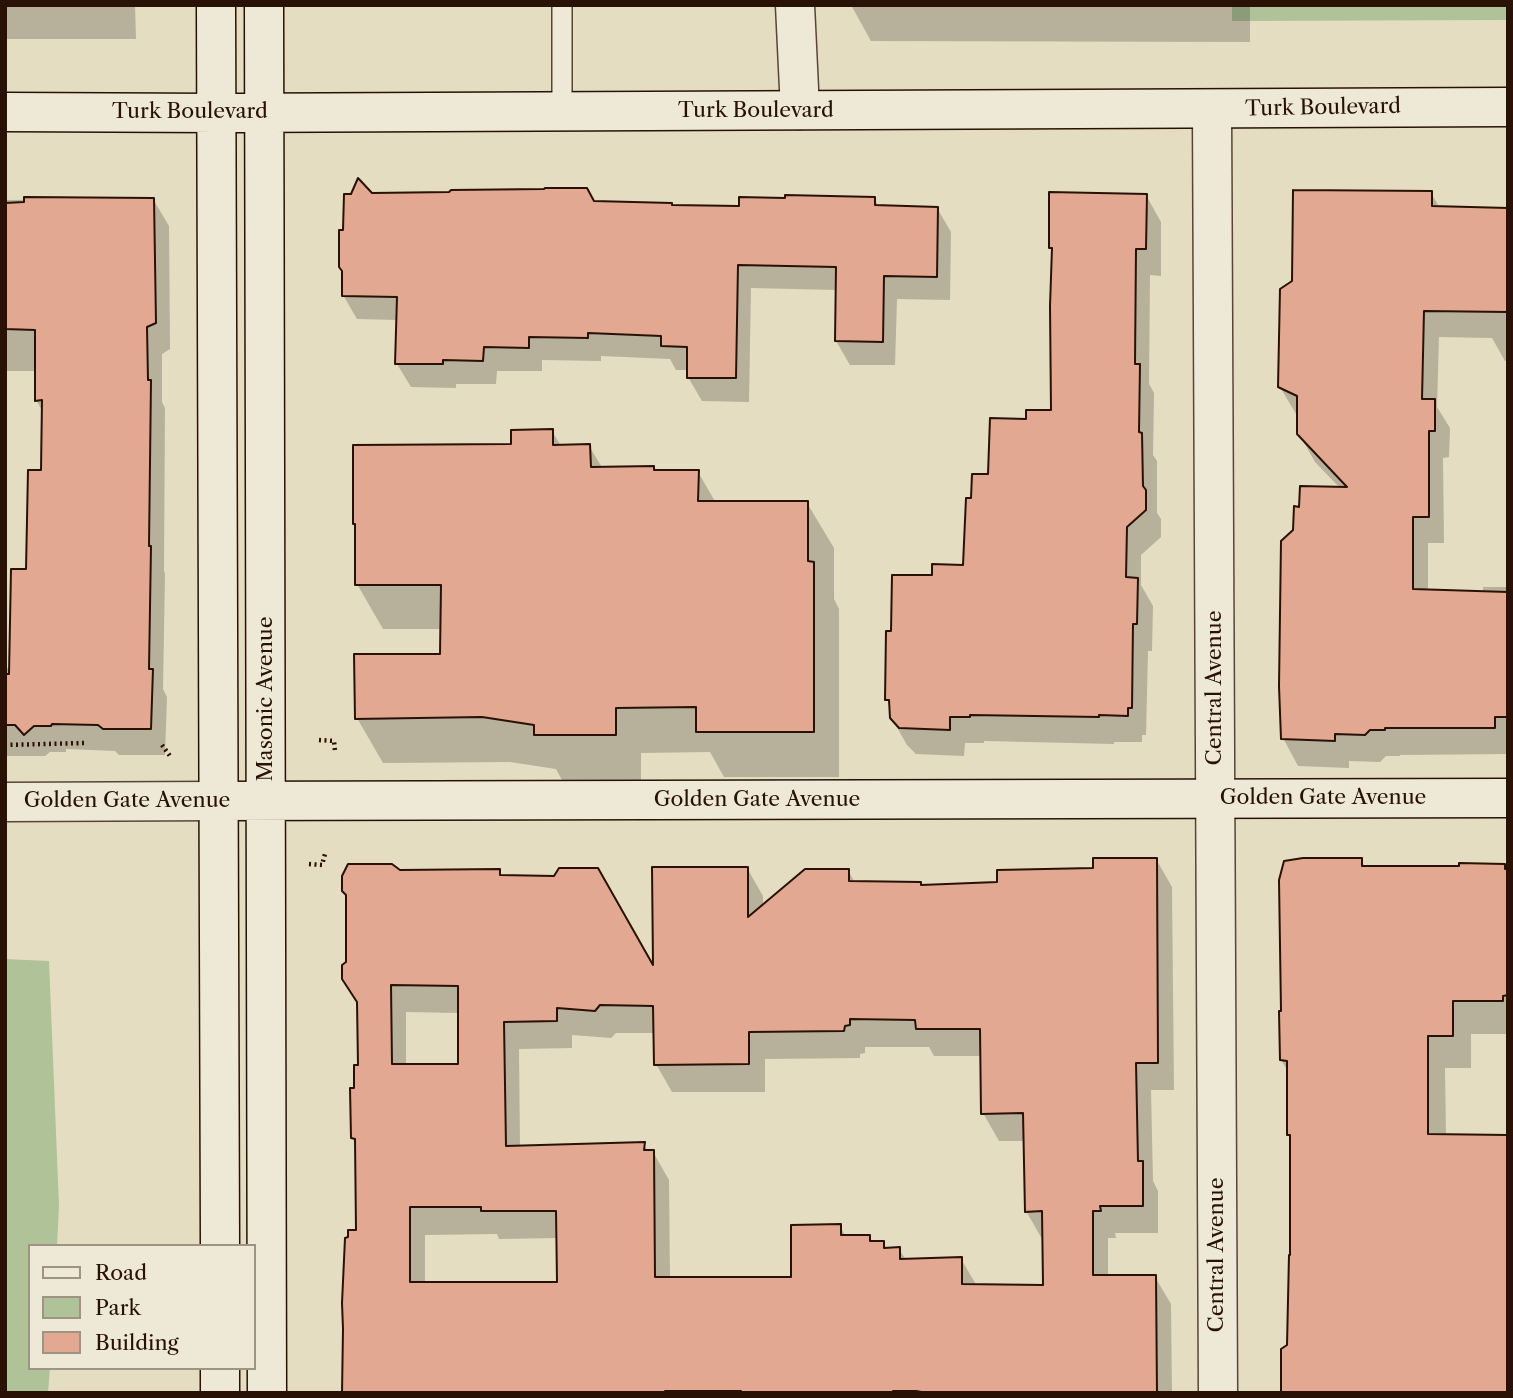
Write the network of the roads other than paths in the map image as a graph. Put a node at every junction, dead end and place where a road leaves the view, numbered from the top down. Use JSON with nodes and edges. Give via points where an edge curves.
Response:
{"nodes":[{"id":1,"x":216,"y":5,"type":"edge"},
{"id":2,"x":264,"y":5,"type":"edge"},
{"id":3,"x":562,"y":5,"type":"edge"},
{"id":4,"x":795,"y":5,"type":"edge"},
{"id":5,"x":1508,"y":107,"type":"edge"},
{"id":6,"x":800,"y":110,"type":"junction"},
{"id":7,"x":1212,"y":110,"type":"junction"},
{"id":8,"x":265,"y":111,"type":"junction"},
{"id":9,"x":562,"y":111,"type":"junction"},
{"id":10,"x":5,"y":112,"type":"edge"},
{"id":11,"x":217,"y":113,"type":"junction"},
{"id":12,"x":1215,"y":798,"type":"junction"},
{"id":13,"x":1508,"y":798,"type":"edge"},
{"id":14,"x":218,"y":801,"type":"junction"},
{"id":15,"x":266,"y":801,"type":"junction"},
{"id":16,"x":5,"y":802,"type":"edge"},
{"id":17,"x":220,"y":1244,"type":"edge"},
{"id":18,"x":220,"y":1370,"type":"edge"},
{"id":19,"x":220,"y":1393,"type":"edge"},
{"id":20,"x":267,"y":1393,"type":"edge"},
{"id":21,"x":1218,"y":1393,"type":"edge"}],
"edges":[{"from":1,"to":11,"type":"main road"},
{"from":2,"to":8,"type":"main road","name":"Masonic Avenue"},
{"from":3,"to":9,"type":"lane"},
{"from":4,"to":6,"type":"main road"},
{"from":5,"to":7,"type":"main road","name":"Turk Boulevard"},
{"from":6,"to":7,"type":"main road","name":"Turk Boulevard"},
{"from":6,"to":9,"type":"main road","name":"Turk Boulevard"},
{"from":7,"to":12,"type":"main road","name":"Central Avenue"},
{"from":8,"to":9,"type":"main road","name":"Turk Boulevard"},
{"from":8,"to":11,"type":"main road","name":"Turk Boulevard"},
{"from":8,"to":15,"type":"main road","name":"Masonic Avenue"},
{"from":10,"to":11,"type":"main road","name":"Turk Boulevard"},
{"from":11,"to":14,"type":"main road"},
{"from":12,"to":13,"type":"main road","name":"Golden Gate Avenue"},
{"from":12,"to":15,"type":"main road","name":"Golden Gate Avenue"},
{"from":12,"to":21,"type":"main road","name":"Central Avenue"},
{"from":14,"to":15,"type":"main road","name":"Golden Gate Avenue"},
{"from":14,"to":16,"type":"main road","name":"Golden Gate Avenue"},
{"from":14,"to":17,"type":"main road"},
{"from":15,"to":20,"type":"main road","name":"Masonic Avenue"},
{"from":18,"to":19,"type":"main road"}]}
